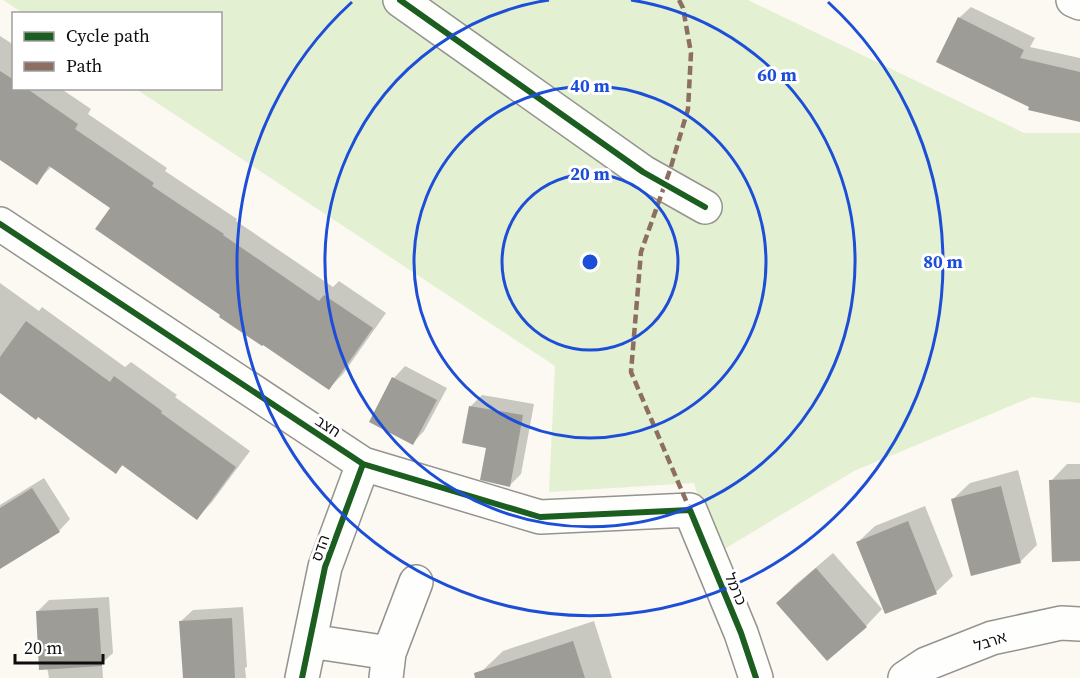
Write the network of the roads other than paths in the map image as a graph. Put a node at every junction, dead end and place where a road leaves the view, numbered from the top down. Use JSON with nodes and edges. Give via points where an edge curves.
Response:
{"nodes":[{"id":1,"x":400,"y":0,"type":"edge"},
{"id":2,"x":1073,"y":0,"type":"edge"},
{"id":3,"x":1080,"y":3,"type":"edge"},
{"id":4,"x":705,"y":207,"type":"dead end"},
{"id":5,"x":0,"y":224,"type":"edge"},
{"id":6,"x":363,"y":464,"type":"junction"},
{"id":7,"x":690,"y":510,"type":"joint"},
{"id":8,"x":416,"y":582,"type":"dead end"},
{"id":9,"x":1080,"y":624,"type":"edge"},
{"id":10,"x":310,"y":641,"type":"junction"},
{"id":11,"x":388,"y":666,"type":"edge"},
{"id":12,"x":302,"y":678,"type":"edge"},
{"id":13,"x":756,"y":678,"type":"edge"},
{"id":14,"x":905,"y":678,"type":"edge"}],
"edges":[{"from":1,"to":4,"type":"street","via":[[643,172]]},
{"from":2,"to":3,"type":"street"},
{"from":5,"to":6,"type":"street","name":"חצב"},
{"from":6,"to":7,"type":"street","name":"חצב","via":[[540,516]]},
{"from":6,"to":10,"type":"street","name":"הדס","via":[[325,567]]},
{"from":7,"to":13,"type":"street","name":"כרמל"},
{"from":8,"to":11,"type":"street"},
{"from":9,"to":14,"type":"street","name":"ארבל","via":[[1061,623],[992,638],[926,664]]},
{"from":10,"to":11,"type":"street"},
{"from":10,"to":12,"type":"street","name":"הדס"}]}
